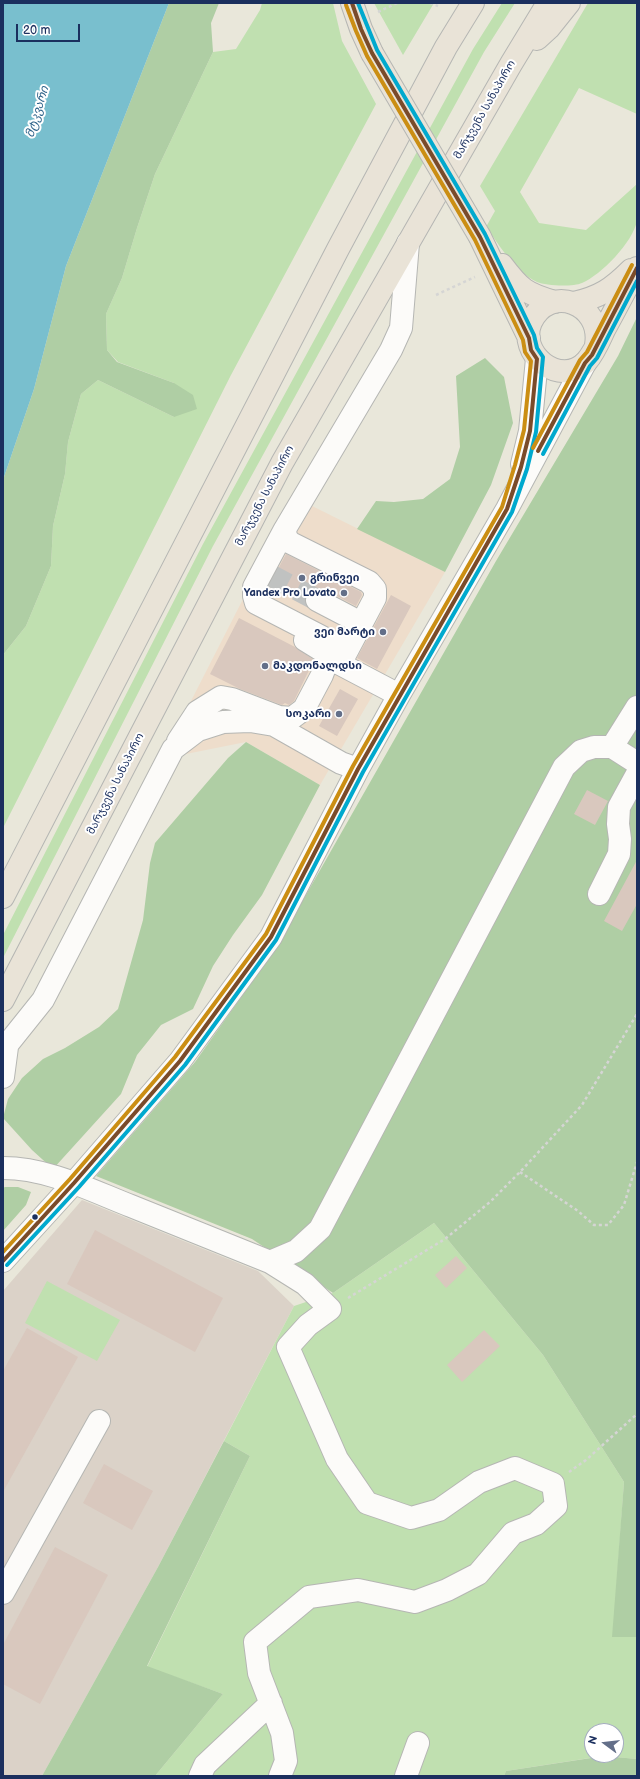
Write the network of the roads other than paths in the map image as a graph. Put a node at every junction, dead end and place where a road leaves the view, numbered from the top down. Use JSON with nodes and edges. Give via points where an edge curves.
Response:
{"nodes":[{"id":1,"x":352,"y":3,"type":"edge"},
{"id":2,"x":473,"y":3,"type":"edge"},
{"id":3,"x":548,"y":3,"type":"edge"},
{"id":4,"x":569,"y":3,"type":"edge"},
{"id":5,"x":511,"y":64,"type":"junction"},
{"id":6,"x":480,"y":237,"type":"junction"},
{"id":7,"x":408,"y":243,"type":"junction"},
{"id":8,"x":637,"y":264,"type":"edge"},
{"id":9,"x":637,"y":268,"type":"edge"},
{"id":10,"x":565,"y":303,"type":"junction"},
{"id":11,"x":528,"y":338,"type":"junction"},
{"id":12,"x":596,"y":345,"type":"junction"},
{"id":13,"x":537,"y":359,"type":"junction"},
{"id":14,"x":584,"y":363,"type":"junction"},
{"id":15,"x":507,"y":509,"type":"junction"},
{"id":16,"x":285,"y":529,"type":"junction"},
{"id":17,"x":262,"y":577,"type":"junction"},
{"id":18,"x":317,"y":600,"type":"tunnel mouth"},
{"id":19,"x":361,"y":623,"type":"junction"},
{"id":20,"x":344,"y":657,"type":"junction"},
{"id":21,"x":399,"y":695,"type":"junction"},
{"id":22,"x":637,"y":707,"type":"edge"},
{"id":23,"x":299,"y":738,"type":"junction"},
{"id":24,"x":612,"y":747,"type":"junction"},
{"id":25,"x":173,"y":749,"type":"junction"},
{"id":26,"x":637,"y":763,"type":"edge"},
{"id":27,"x":358,"y":769,"type":"junction"},
{"id":28,"x":637,"y":774,"type":"edge"},
{"id":29,"x":599,"y":894,"type":"dead end"},
{"id":30,"x":3,"y":897,"type":"edge"},
{"id":31,"x":3,"y":1000,"type":"edge"},
{"id":32,"x":5,"y":1048,"type":"edge"},
{"id":33,"x":3,"y":1077,"type":"edge"},
{"id":34,"x":3,"y":1168,"type":"edge"},
{"id":35,"x":74,"y":1183,"type":"junction"},
{"id":36,"x":3,"y":1261,"type":"edge"},
{"id":37,"x":270,"y":1262,"type":"junction"},
{"id":38,"x":99,"y":1421,"type":"dead end"},
{"id":39,"x":3,"y":1593,"type":"edge"},
{"id":40,"x":270,"y":1704,"type":"junction"},
{"id":41,"x":418,"y":1742,"type":"dead end"},
{"id":42,"x":200,"y":1776,"type":"edge"},
{"id":43,"x":280,"y":1776,"type":"edge"},
{"id":44,"x":406,"y":1776,"type":"edge"}],
"edges":[{"from":1,"to":6,"type":"highway","bridge":true,"via":[[372,53]]},
{"from":2,"to":30,"type":"highway","via":[[446,47],[338,250]]},
{"from":3,"to":5,"type":"highway","name":"მარჯვენა სანაპირო"},
{"from":4,"to":5,"type":"highway","via":[[549,28]]},
{"from":5,"to":7,"type":"highway","name":"მარჯვენა სანაპირო"},
{"from":6,"to":10,"type":"highway","via":[[522,289],[533,296]]},
{"from":6,"to":11,"type":"highway"},
{"from":7,"to":16,"type":"street","via":[[401,328],[391,350]]},
{"from":7,"to":31,"type":"highway","name":"მარჯვენა სანაპირო","via":[[282,463]]},
{"from":8,"to":10,"type":"highway","via":[[614,287],[601,295]]},
{"from":9,"to":12,"type":"highway"},
{"from":10,"to":11,"type":"highway","via":[[542,309],[536,314],[531,322]]},
{"from":10,"to":12,"type":"highway","via":[[583,308],[590,315],[597,331]]},
{"from":11,"to":13,"type":"highway"},
{"from":12,"to":14,"type":"highway","via":[[592,355]]},
{"from":13,"to":14,"type":"highway","via":[[547,367],[561,371],[574,369]]},
{"from":13,"to":15,"type":"street","via":[[530,431]]},
{"from":14,"to":15,"type":"street"},
{"from":15,"to":21,"type":"street"},
{"from":16,"to":17,"type":"street"},
{"from":16,"to":19,"type":"street","via":[[286,538],[291,542],[369,582],[375,589],[375,598]]},
{"from":17,"to":20,"type":"street","via":[[254,596],[256,603]]},
{"from":17,"to":25,"type":"street","via":[[248,603],[252,612],[326,653],[328,659],[322,675],[304,709],[292,718],[279,717],[232,699],[221,697],[210,702],[197,712]]},
{"from":18,"to":19,"type":"street"},
{"from":19,"to":20,"type":"street"},
{"from":20,"to":21,"type":"street"},
{"from":20,"to":23,"type":"street"},
{"from":21,"to":27,"type":"street"},
{"from":22,"to":24,"type":"street"},
{"from":23,"to":25,"type":"street","via":[[274,726],[250,721],[223,722],[198,730]]},
{"from":23,"to":27,"type":"street","via":[[341,763]]},
{"from":24,"to":26,"type":"street"},
{"from":24,"to":37,"type":"street","via":[[594,747],[582,751],[564,767],[320,1229],[296,1251]]},
{"from":25,"to":32,"type":"street","via":[[43,1000]]},
{"from":27,"to":35,"type":"street","via":[[271,937],[180,1061]]},
{"from":28,"to":29,"type":"street","via":[[619,807],[619,854]]},
{"from":32,"to":33,"type":"street"},
{"from":34,"to":35,"type":"street","via":[[40,1172]]},
{"from":35,"to":36,"type":"street"},
{"from":35,"to":37,"type":"street"},
{"from":37,"to":40,"type":"street","via":[[305,1284],[330,1309],[308,1325],[288,1347],[337,1459],[367,1503],[411,1518],[439,1510],[479,1482],[515,1468],[553,1484],[556,1506],[536,1524],[513,1533],[478,1574],[447,1590],[415,1602],[358,1590],[309,1597],[256,1642],[259,1673]]},
{"from":38,"to":39,"type":"street"},
{"from":40,"to":42,"type":"street","via":[[205,1765]]},
{"from":40,"to":43,"type":"street","via":[[282,1733],[286,1760]]},
{"from":41,"to":44,"type":"street"}]}
